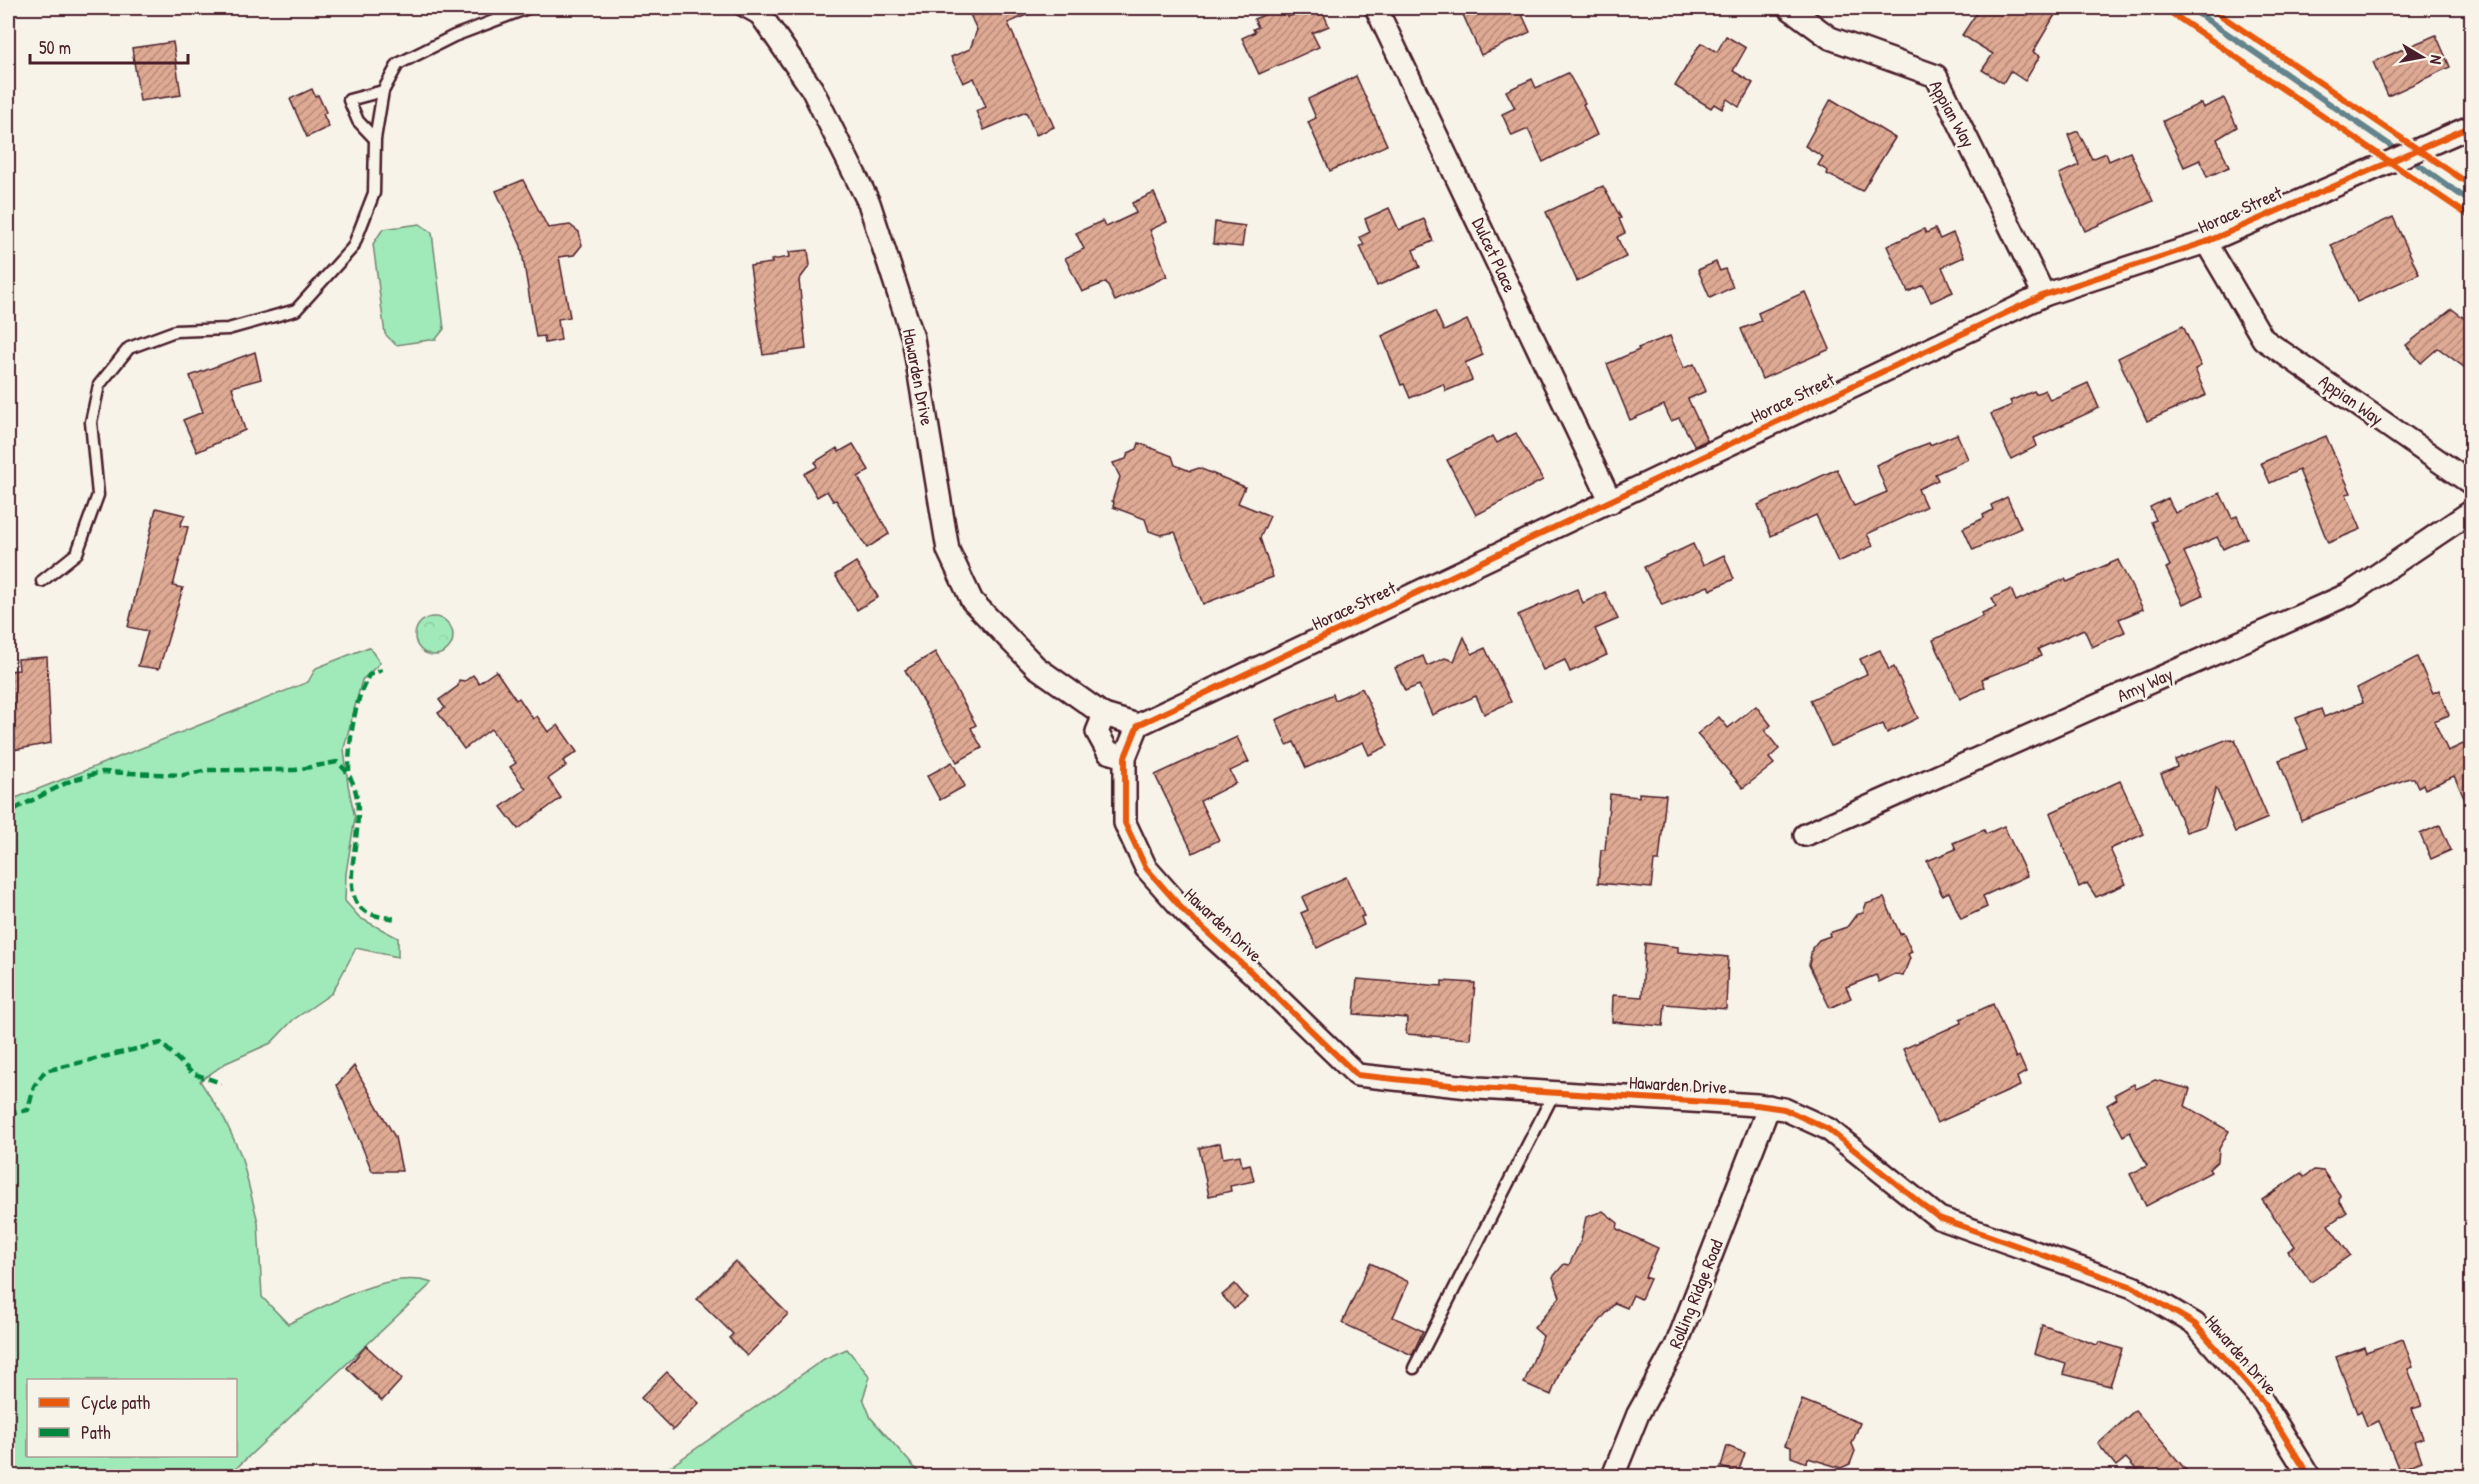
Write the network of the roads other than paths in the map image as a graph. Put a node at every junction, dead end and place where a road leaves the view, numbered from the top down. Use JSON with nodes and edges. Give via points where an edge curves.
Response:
{"nodes":[{"id":1,"x":528,"y":8,"type":"edge"},
{"id":2,"x":738,"y":8,"type":"edge"},
{"id":3,"x":756,"y":8,"type":"edge"},
{"id":4,"x":1376,"y":8,"type":"edge"},
{"id":5,"x":1789,"y":8,"type":"edge"},
{"id":6,"x":769,"y":26,"type":"junction"},
{"id":7,"x":383,"y":91,"type":"junction"},
{"id":8,"x":2472,"y":126,"type":"edge"},
{"id":9,"x":375,"y":139,"type":"junction"},
{"id":10,"x":2206,"y":242,"type":"junction"},
{"id":11,"x":2044,"y":295,"type":"junction"},
{"id":12,"x":2472,"y":484,"type":"edge"},
{"id":13,"x":1611,"y":502,"type":"junction"},
{"id":14,"x":2472,"y":511,"type":"edge"},
{"id":15,"x":42,"y":581,"type":"dead end"},
{"id":16,"x":1104,"y":715,"type":"junction"},
{"id":17,"x":1138,"y":725,"type":"junction"},
{"id":18,"x":1125,"y":757,"type":"junction"},
{"id":19,"x":1805,"y":835,"type":"dead end"},
{"id":20,"x":1554,"y":1093,"type":"junction"},
{"id":21,"x":1769,"y":1106,"type":"junction"},
{"id":22,"x":1414,"y":1368,"type":"dead end"},
{"id":23,"x":1613,"y":1476,"type":"edge"},
{"id":24,"x":2309,"y":1476,"type":"edge"}],
"edges":[{"from":1,"to":7,"type":"lane","via":[[453,36],[398,64]]},
{"from":2,"to":6,"type":"lane"},
{"from":3,"to":6,"type":"street","name":"Hawarden Drive"},
{"from":4,"to":13,"type":"street","name":"Dulcet Place"},
{"from":5,"to":11,"type":"street","name":"Appian Way","via":[[1830,38],[1936,76]]},
{"from":6,"to":16,"type":"street","name":"Hawarden Drive","via":[[812,89],[869,203],[913,338],[948,550],[972,602],[1036,667]]},
{"from":7,"to":9,"type":"lane"},
{"from":7,"to":9,"type":"lane","via":[[349,100],[358,120]]},
{"from":8,"to":10,"type":"street","name":"Horace Street"},
{"from":9,"to":15,"type":"lane","via":[[374,193],[353,247],[296,309],[228,329],[175,331],[129,348],[99,385],[91,423],[98,495],[77,553]]},
{"from":10,"to":11,"type":"street","name":"Horace Street"},
{"from":10,"to":12,"type":"street","name":"Appian Way","via":[[2263,339]]},
{"from":11,"to":13,"type":"street","name":"Horace Street"},
{"from":13,"to":17,"type":"street","name":"Horace Street"},
{"from":14,"to":19,"type":"street","name":"Amy Way","via":[[2349,594]]},
{"from":16,"to":17,"type":"street","name":"Hawarden Drive"},
{"from":16,"to":18,"type":"street","via":[[1097,732],[1108,752]]},
{"from":17,"to":18,"type":"street","name":"Hawarden Drive"},
{"from":18,"to":20,"type":"street","name":"Hawarden Drive","via":[[1125,823],[1146,868],[1185,912],[1357,1075],[1389,1081]]},
{"from":20,"to":21,"type":"street","name":"Hawarden Drive"},
{"from":20,"to":22,"type":"lane"},
{"from":21,"to":23,"type":"street","name":"Rolling Ridge Road","via":[[1676,1346],[1638,1414]]},
{"from":21,"to":24,"type":"street","name":"Hawarden Drive","via":[[1801,1114],[1828,1129],[1939,1218],[2133,1287],[2196,1324],[2263,1402]]}]}
